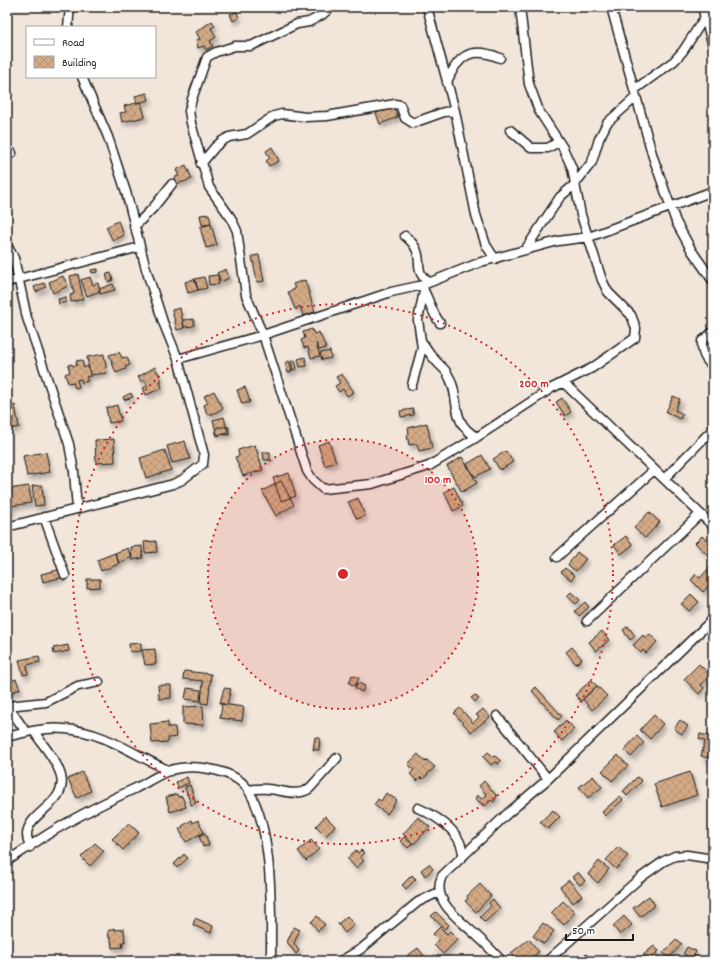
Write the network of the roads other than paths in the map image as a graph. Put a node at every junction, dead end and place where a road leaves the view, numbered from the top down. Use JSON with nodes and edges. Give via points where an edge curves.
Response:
{"nodes":[{"id":1,"x":70,"y":7,"type":"edge"},
{"id":2,"x":331,"y":7,"type":"edge"},
{"id":3,"x":427,"y":7,"type":"edge"},
{"id":4,"x":520,"y":7,"type":"edge"},
{"id":5,"x":610,"y":7,"type":"edge"},
{"id":6,"x":702,"y":7,"type":"edge"},
{"id":7,"x":705,"y":17,"type":"junction"},
{"id":8,"x":68,"y":26,"type":"edge"},
{"id":9,"x":713,"y":46,"type":"edge"},
{"id":10,"x":500,"y":58,"type":"dead end"},
{"id":11,"x":82,"y":78,"type":"edge"},
{"id":12,"x":447,"y":82,"type":"junction"},
{"id":13,"x":635,"y":94,"type":"junction"},
{"id":14,"x":455,"y":111,"type":"junction"},
{"id":15,"x":510,"y":130,"type":"dead end"},
{"id":16,"x":558,"y":142,"type":"junction"},
{"id":17,"x":202,"y":164,"type":"junction"},
{"id":18,"x":172,"y":184,"type":"dead end"},
{"id":19,"x":574,"y":185,"type":"junction"},
{"id":20,"x":713,"y":191,"type":"edge"},
{"id":21,"x":670,"y":206,"type":"junction"},
{"id":22,"x":134,"y":227,"type":"junction"},
{"id":23,"x":405,"y":236,"type":"dead end"},
{"id":24,"x":589,"y":237,"type":"junction"},
{"id":25,"x":7,"y":245,"type":"edge"},
{"id":26,"x":140,"y":247,"type":"junction"},
{"id":27,"x":525,"y":250,"type":"junction"},
{"id":28,"x":495,"y":259,"type":"junction"},
{"id":29,"x":20,"y":279,"type":"junction"},
{"id":30,"x":713,"y":281,"type":"edge"},
{"id":31,"x":7,"y":282,"type":"edge"},
{"id":32,"x":425,"y":286,"type":"junction"},
{"id":33,"x":440,"y":323,"type":"dead end"},
{"id":34,"x":713,"y":332,"type":"edge"},
{"id":35,"x":263,"y":335,"type":"junction"},
{"id":36,"x":422,"y":342,"type":"junction"},
{"id":37,"x":178,"y":359,"type":"junction"},
{"id":38,"x":713,"y":367,"type":"edge"},
{"id":39,"x":564,"y":383,"type":"junction"},
{"id":40,"x":412,"y":385,"type":"dead end"},
{"id":41,"x":713,"y":429,"type":"edge"},
{"id":42,"x":477,"y":437,"type":"junction"},
{"id":43,"x":654,"y":470,"type":"junction"},
{"id":44,"x":664,"y":479,"type":"junction"},
{"id":45,"x":77,"y":509,"type":"junction"},
{"id":46,"x":700,"y":514,"type":"junction"},
{"id":47,"x":44,"y":517,"type":"junction"},
{"id":48,"x":713,"y":526,"type":"edge"},
{"id":49,"x":7,"y":527,"type":"edge"},
{"id":50,"x":558,"y":558,"type":"dead end"},
{"id":51,"x":65,"y":575,"type":"dead end"},
{"id":52,"x":713,"y":618,"type":"edge"},
{"id":53,"x":587,"y":621,"type":"dead end"},
{"id":54,"x":99,"y":682,"type":"dead end"},
{"id":55,"x":7,"y":706,"type":"edge"},
{"id":56,"x":497,"y":716,"type":"dead end"},
{"id":57,"x":30,"y":731,"type":"junction"},
{"id":58,"x":7,"y":737,"type":"edge"},
{"id":59,"x":337,"y":758,"type":"dead end"},
{"id":60,"x":170,"y":772,"type":"junction"},
{"id":61,"x":548,"y":779,"type":"junction"},
{"id":62,"x":248,"y":790,"type":"junction"},
{"id":63,"x":418,"y":808,"type":"dead end"},
{"id":64,"x":30,"y":847,"type":"junction"},
{"id":65,"x":463,"y":854,"type":"junction"},
{"id":66,"x":713,"y":858,"type":"edge"},
{"id":67,"x":7,"y":861,"type":"edge"},
{"id":68,"x":439,"y":892,"type":"junction"},
{"id":69,"x":271,"y":961,"type":"edge"},
{"id":70,"x":341,"y":961,"type":"edge"},
{"id":71,"x":502,"y":961,"type":"edge"},
{"id":72,"x":547,"y":961,"type":"edge"}],
"edges":[{"from":1,"to":8,"type":"street"},
{"from":2,"to":17,"type":"street","via":[[309,22],[297,24],[250,46],[235,46],[207,58],[189,111]]},
{"from":3,"to":12,"type":"street"},
{"from":4,"to":16,"type":"street","via":[[529,84],[539,111]]},
{"from":5,"to":13,"type":"street"},
{"from":6,"to":7,"type":"street"},
{"from":7,"to":9,"type":"street"},
{"from":7,"to":13,"type":"street","via":[[674,61]]},
{"from":10,"to":12,"type":"street","via":[[479,53],[465,55],[455,65]]},
{"from":11,"to":22,"type":"street","via":[[108,137],[126,192]]},
{"from":12,"to":14,"type":"street"},
{"from":13,"to":19,"type":"street","via":[[608,123],[599,139],[592,162]]},
{"from":13,"to":21,"type":"street","via":[[652,157]]},
{"from":14,"to":17,"type":"street","via":[[444,112],[413,123],[405,118],[400,104],[327,116],[282,114],[274,116],[247,134],[229,137],[215,147]]},
{"from":14,"to":28,"type":"street","via":[[476,215],[486,245]]},
{"from":15,"to":16,"type":"street","via":[[531,148],[548,148]]},
{"from":16,"to":19,"type":"street","via":[[572,168]]},
{"from":17,"to":35,"type":"street","via":[[209,187],[237,231],[246,295]]},
{"from":18,"to":22,"type":"street"},
{"from":19,"to":24,"type":"street"},
{"from":19,"to":27,"type":"street","via":[[560,197]]},
{"from":20,"to":21,"type":"street"},
{"from":21,"to":24,"type":"street"},
{"from":21,"to":30,"type":"street","via":[[692,251]]},
{"from":22,"to":26,"type":"street"},
{"from":23,"to":32,"type":"street","via":[[419,253],[420,274]]},
{"from":24,"to":27,"type":"street","via":[[558,241]]},
{"from":24,"to":39,"type":"street","via":[[602,280],[608,292],[631,315],[636,334],[631,342]]},
{"from":25,"to":29,"type":"street"},
{"from":26,"to":29,"type":"street"},
{"from":26,"to":37,"type":"street","via":[[163,322]]},
{"from":27,"to":28,"type":"street"},
{"from":28,"to":32,"type":"street"},
{"from":29,"to":31,"type":"street"},
{"from":29,"to":45,"type":"street","via":[[27,318],[68,444],[74,472]]},
{"from":32,"to":33,"type":"street","via":[[432,314]]},
{"from":32,"to":35,"type":"street","via":[[391,292]]},
{"from":32,"to":36,"type":"street","via":[[418,320]]},
{"from":34,"to":38,"type":"street","via":[[702,342],[702,346],[703,354]]},
{"from":35,"to":37,"type":"street"},
{"from":35,"to":42,"type":"street","via":[[307,471],[323,488],[372,484],[400,476],[429,466]]},
{"from":36,"to":40,"type":"street"},
{"from":36,"to":42,"type":"street","via":[[447,373],[455,390],[462,425],[470,434]]},
{"from":37,"to":45,"type":"street","via":[[204,455],[203,464],[173,484]]},
{"from":39,"to":42,"type":"street","via":[[552,388]]},
{"from":39,"to":43,"type":"street"},
{"from":41,"to":44,"type":"street"},
{"from":43,"to":44,"type":"street"},
{"from":43,"to":50,"type":"street"},
{"from":44,"to":46,"type":"street"},
{"from":45,"to":47,"type":"street"},
{"from":46,"to":48,"type":"street"},
{"from":46,"to":53,"type":"street"},
{"from":47,"to":49,"type":"street"},
{"from":47,"to":51,"type":"street"},
{"from":52,"to":61,"type":"street"},
{"from":54,"to":55,"type":"street","via":[[78,686],[46,702]]},
{"from":55,"to":57,"type":"street"},
{"from":56,"to":61,"type":"street"},
{"from":57,"to":58,"type":"street"},
{"from":57,"to":60,"type":"street","via":[[65,729],[96,736]]},
{"from":57,"to":64,"type":"street","via":[[56,766],[62,782],[54,802],[33,821],[28,830]]},
{"from":59,"to":62,"type":"street","via":[[303,792],[267,788]]},
{"from":60,"to":62,"type":"street","via":[[179,768],[212,769],[236,779]]},
{"from":60,"to":64,"type":"street","via":[[98,806],[59,827]]},
{"from":61,"to":65,"type":"street"},
{"from":62,"to":69,"type":"street","via":[[262,827],[266,854]]},
{"from":63,"to":65,"type":"street","via":[[430,813],[454,832]]},
{"from":64,"to":67,"type":"street"},
{"from":65,"to":68,"type":"street","via":[[442,876],[438,886]]},
{"from":66,"to":72,"type":"street","via":[[687,855],[675,856],[664,861],[640,878]]},
{"from":68,"to":70,"type":"street","via":[[418,902],[361,949]]},
{"from":68,"to":71,"type":"street","via":[[454,916]]}]}
